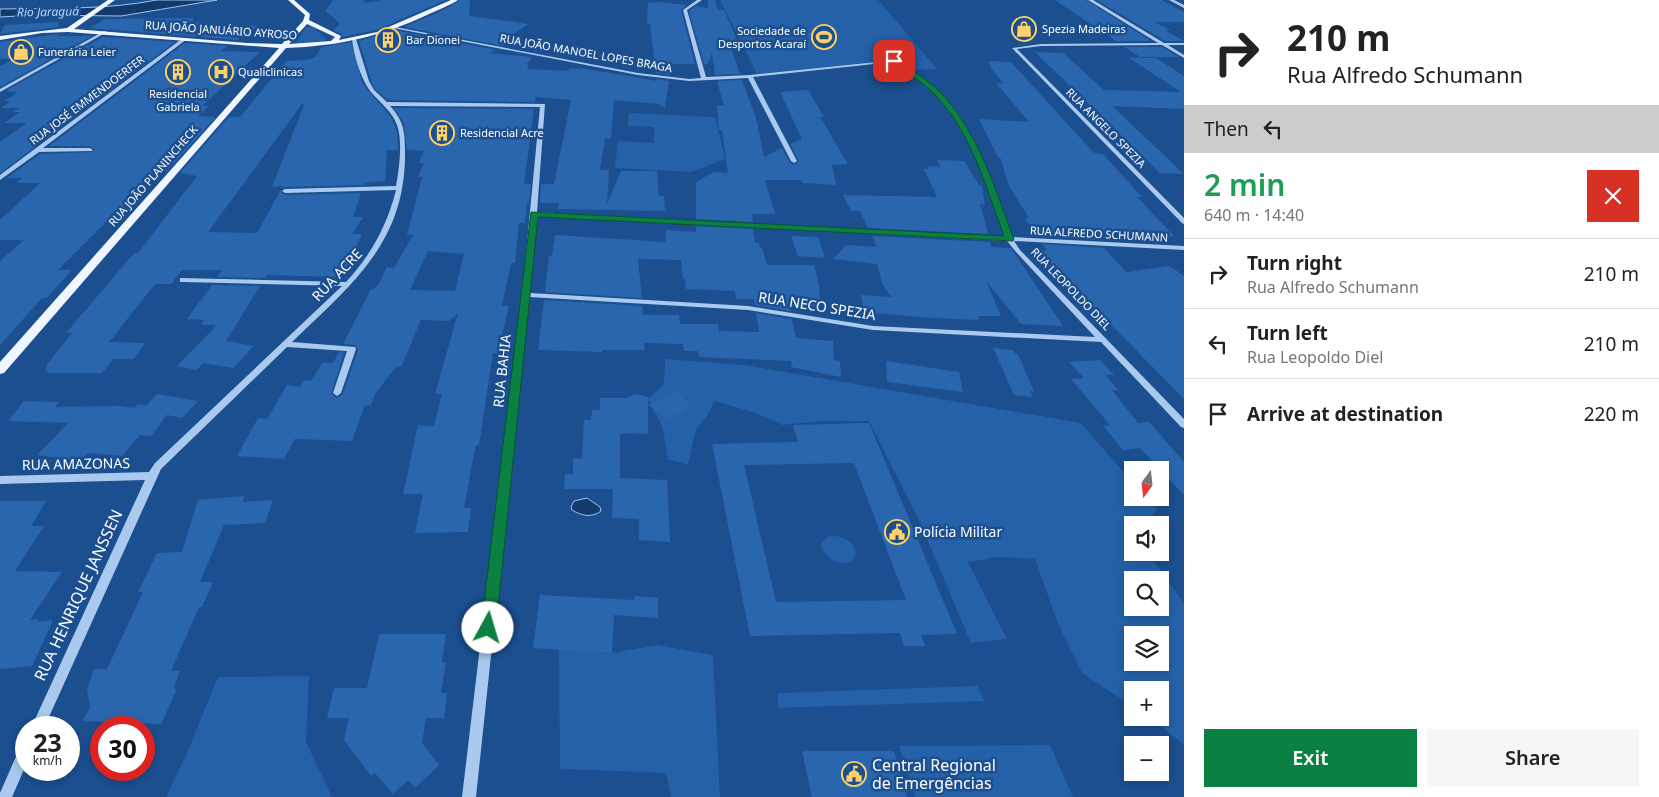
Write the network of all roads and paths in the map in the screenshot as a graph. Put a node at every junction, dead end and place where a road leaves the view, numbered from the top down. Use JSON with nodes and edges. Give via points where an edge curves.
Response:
{"nodes":[{"id":1,"x":291,"y":0,"type":"edge"},
{"id":2,"x":455,"y":0,"type":"edge"},
{"id":3,"x":700,"y":0,"type":"edge"},
{"id":4,"x":1090,"y":0,"type":"edge"},
{"id":5,"x":1171,"y":0,"type":"edge"},
{"id":6,"x":110,"y":2,"type":"edge"},
{"id":7,"x":1184,"y":7,"type":"edge"},
{"id":8,"x":306,"y":21,"type":"junction"},
{"id":9,"x":394,"y":28,"type":"junction"},
{"id":10,"x":68,"y":30,"type":"junction"},
{"id":11,"x":105,"y":32,"type":"junction"},
{"id":12,"x":0,"y":38,"type":"edge"},
{"id":13,"x":185,"y":39,"type":"junction"},
{"id":14,"x":354,"y":39,"type":"junction"},
{"id":15,"x":332,"y":43,"type":"junction"},
{"id":16,"x":1164,"y":44,"type":"junction"},
{"id":17,"x":1184,"y":44,"type":"edge"},
{"id":18,"x":283,"y":46,"type":"junction"},
{"id":19,"x":1184,"y":57,"type":"edge"},
{"id":20,"x":894,"y":61,"type":"joint"},
{"id":21,"x":750,"y":76,"type":"junction"},
{"id":22,"x":704,"y":80,"type":"junction"},
{"id":23,"x":0,"y":91,"type":"edge"},
{"id":24,"x":385,"y":104,"type":"junction"},
{"id":25,"x":38,"y":150,"type":"junction"},
{"id":26,"x":90,"y":150,"type":"dead end"},
{"id":27,"x":794,"y":160,"type":"dead end"},
{"id":28,"x":0,"y":178,"type":"edge"},
{"id":29,"x":400,"y":188,"type":"junction"},
{"id":30,"x":285,"y":191,"type":"dead end"},
{"id":31,"x":534,"y":214,"type":"junction"},
{"id":32,"x":1184,"y":222,"type":"edge"},
{"id":33,"x":1010,"y":239,"type":"junction"},
{"id":34,"x":1184,"y":248,"type":"edge"},
{"id":35,"x":183,"y":280,"type":"dead end"},
{"id":36,"x":348,"y":284,"type":"junction"},
{"id":37,"x":526,"y":295,"type":"junction"},
{"id":38,"x":1104,"y":340,"type":"junction"},
{"id":39,"x":286,"y":344,"type":"junction"},
{"id":40,"x":0,"y":370,"type":"edge"},
{"id":41,"x":337,"y":393,"type":"dead end"},
{"id":42,"x":1184,"y":425,"type":"edge"},
{"id":43,"x":152,"y":476,"type":"junction"},
{"id":44,"x":0,"y":480,"type":"edge"},
{"id":45,"x":42,"y":716,"type":"edge"},
{"id":46,"x":15,"y":775,"type":"edge"},
{"id":47,"x":5,"y":797,"type":"edge"},
{"id":48,"x":469,"y":797,"type":"edge"}],
"edges":[{"from":1,"to":8,"type":"main road","via":[[308,15]]},
{"from":2,"to":9,"type":"main road","name":"RUA JOÃO JANUÁRIO AYROSO"},
{"from":3,"to":22,"type":"street","via":[[685,10]]},
{"from":4,"to":16,"type":"street"},
{"from":5,"to":7,"type":"street"},
{"from":6,"to":10,"type":"main road"},
{"from":8,"to":15,"type":"main road","via":[[339,37]]},
{"from":8,"to":18,"type":"main road","name":"RUA JOÃO PLANINCHECK"},
{"from":9,"to":14,"type":"main road","name":"RUA JOÃO JANUÁRIO AYROSO"},
{"from":9,"to":22,"type":"street","name":"RUA JOÃO MANOEL LOPES BRAGA","via":[[638,74]]},
{"from":10,"to":11,"type":"main road","name":"RUA JOÃO JANUÁRIO AYROSO"},
{"from":10,"to":12,"type":"main road","name":"RUA JOÃO JANUÁRIO AYROSO"},
{"from":11,"to":13,"type":"main road","name":"RUA JOÃO JANUÁRIO AYROSO"},
{"from":11,"to":23,"type":"street"},
{"from":13,"to":18,"type":"main road","name":"RUA JOÃO JANUÁRIO AYROSO"},
{"from":13,"to":25,"type":"street","name":"RUA JOSÉ EMMENDOERFER"},
{"from":14,"to":15,"type":"main road","name":"RUA JOÃO JANUÁRIO AYROSO"},
{"from":14,"to":24,"type":"street","name":"RUA ACRE","via":[[368,83]]},
{"from":15,"to":18,"type":"main road","name":"RUA JOÃO JANUÁRIO AYROSO"},
{"from":16,"to":17,"type":"street"},
{"from":16,"to":19,"type":"street"},
{"from":16,"to":32,"type":"street","name":"RUA ANGELO SPEZIA","via":[[1014,48]]},
{"from":18,"to":40,"type":"main road","name":"RUA JOÃO PLANINCHECK"},
{"from":20,"to":21,"type":"street","name":"RUA JOÃO MANOEL LOPES BRAGA"},
{"from":20,"to":33,"type":"street","name":"RUA LEOPOLDO DIEL","via":[[938,94],[959,122],[980,160]]},
{"from":21,"to":22,"type":"street","name":"RUA JOÃO MANOEL LOPES BRAGA"},
{"from":21,"to":27,"type":"street"},
{"from":24,"to":29,"type":"street","name":"RUA ACRE","via":[[401,126]]},
{"from":24,"to":31,"type":"street","name":"RUA BAHIA","via":[[543,105]]},
{"from":25,"to":26,"type":"street"},
{"from":25,"to":28,"type":"street","name":"RUA JOSÉ EMMENDOERFER"},
{"from":29,"to":30,"type":"street"},
{"from":29,"to":36,"type":"street","name":"RUA ACRE","via":[[386,233],[364,268]]},
{"from":31,"to":33,"type":"street","name":"RUA ALFREDO SCHUMANN"},
{"from":31,"to":37,"type":"street","name":"RUA BAHIA"},
{"from":33,"to":34,"type":"street","name":"RUA ALFREDO SCHUMANN"},
{"from":33,"to":38,"type":"street","name":"RUA LEOPOLDO DIEL"},
{"from":35,"to":36,"type":"street"},
{"from":36,"to":39,"type":"street","name":"RUA ACRE"},
{"from":37,"to":38,"type":"street","name":"RUA NECO SPEZIA","via":[[748,308],[873,328]]},
{"from":37,"to":48,"type":"street","name":"RUA BAHIA"},
{"from":38,"to":42,"type":"street","name":"RUA LEOPOLDO DIEL"},
{"from":39,"to":41,"type":"street","via":[[352,348]]},
{"from":39,"to":43,"type":"street","name":"RUA ACRE","via":[[166,457]]},
{"from":43,"to":44,"type":"street","name":"RUA AMAZONAS"},
{"from":43,"to":45,"type":"street","name":"RUA HENRIQUE JANSSEN"},
{"from":46,"to":47,"type":"street"}]}
